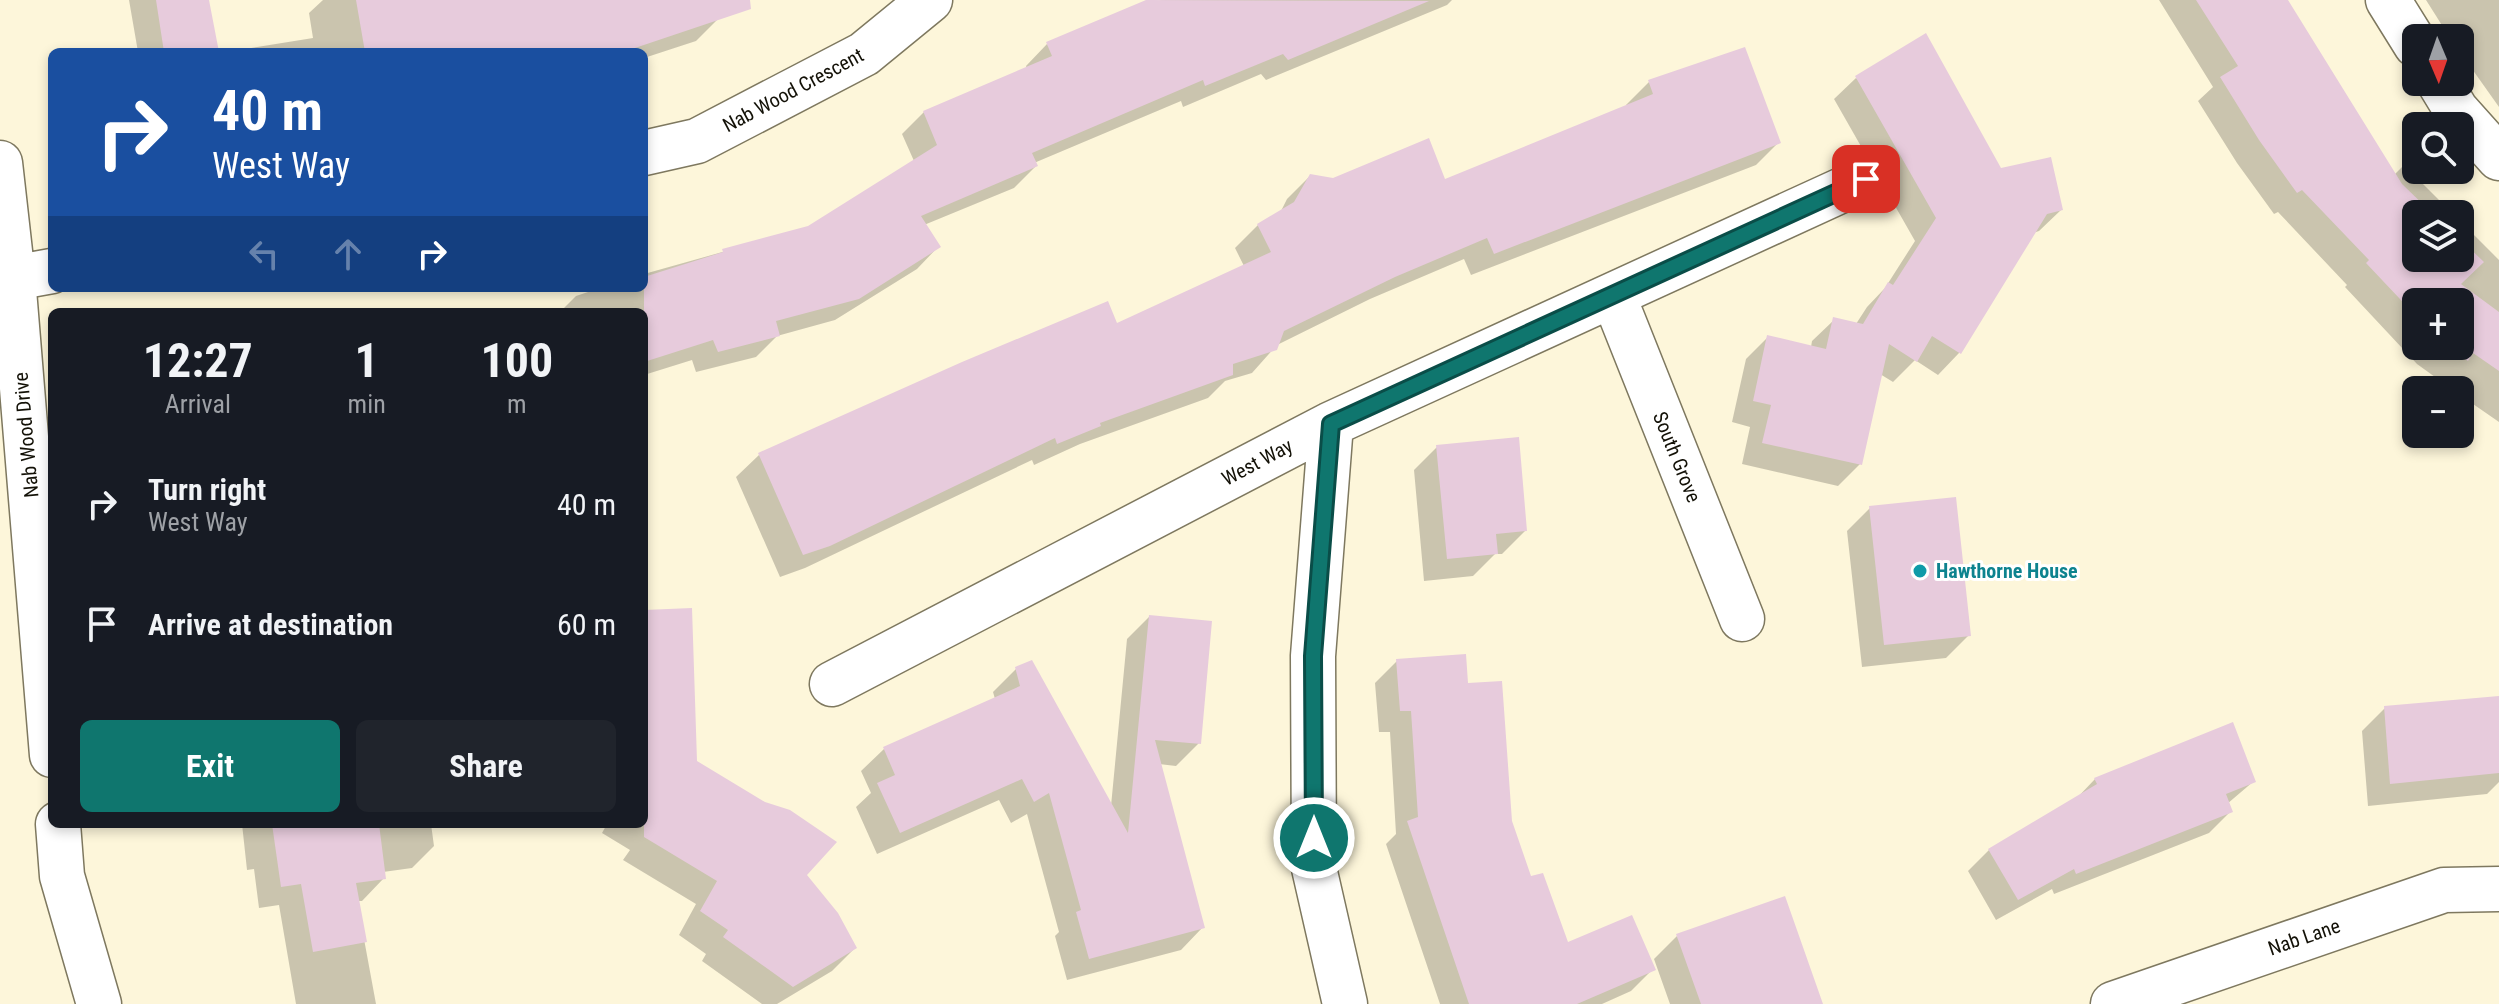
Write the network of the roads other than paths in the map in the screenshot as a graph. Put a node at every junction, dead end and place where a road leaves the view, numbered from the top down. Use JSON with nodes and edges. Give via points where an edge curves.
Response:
{"nodes":[{"id":1,"x":930,"y":0,"type":"edge"},
{"id":2,"x":2388,"y":0,"type":"edge"},
{"id":3,"x":2403,"y":24,"type":"edge"},
{"id":4,"x":2448,"y":96,"type":"edge"},
{"id":5,"x":648,"y":152,"type":"edge"},
{"id":6,"x":2499,"y":158,"type":"edge"},
{"id":7,"x":0,"y":163,"type":"edge"},
{"id":8,"x":1866,"y":179,"type":"dead end"},
{"id":9,"x":32,"y":274,"type":"edge"},
{"id":10,"x":1613,"y":295,"type":"junction"},
{"id":11,"x":1331,"y":424,"type":"junction"},
{"id":12,"x":1742,"y":619,"type":"dead end"},
{"id":13,"x":48,"y":659,"type":"edge"},
{"id":14,"x":832,"y":684,"type":"dead end"},
{"id":15,"x":58,"y":828,"type":"edge"},
{"id":16,"x":2499,"y":889,"type":"edge"},
{"id":17,"x":2178,"y":997,"type":"edge"},
{"id":18,"x":99,"y":1004,"type":"edge"},
{"id":19,"x":1345,"y":1004,"type":"edge"},
{"id":20,"x":2113,"y":1004,"type":"edge"}],
"edges":[{"from":1,"to":5,"type":"street","name":"Nab Wood Crescent","via":[[864,54],[697,141]]},
{"from":2,"to":3,"type":"street"},
{"from":4,"to":6,"type":"street"},
{"from":7,"to":9,"type":"street","name":"Nab Wood Drive"},
{"from":8,"to":10,"type":"street","name":"West Way"},
{"from":9,"to":13,"type":"street","name":"Nab Wood Drive"},
{"from":10,"to":11,"type":"street","name":"West Way"},
{"from":10,"to":12,"type":"street","name":"South Grove"},
{"from":11,"to":14,"type":"street","name":"West Way"},
{"from":11,"to":19,"type":"street","via":[[1313,656],[1314,868]]},
{"from":15,"to":18,"type":"street","via":[[62,876]]},
{"from":16,"to":17,"type":"street","name":"Nab Lane","via":[[2444,890]]},
{"from":17,"to":20,"type":"street","name":"Nab Lane"}]}
